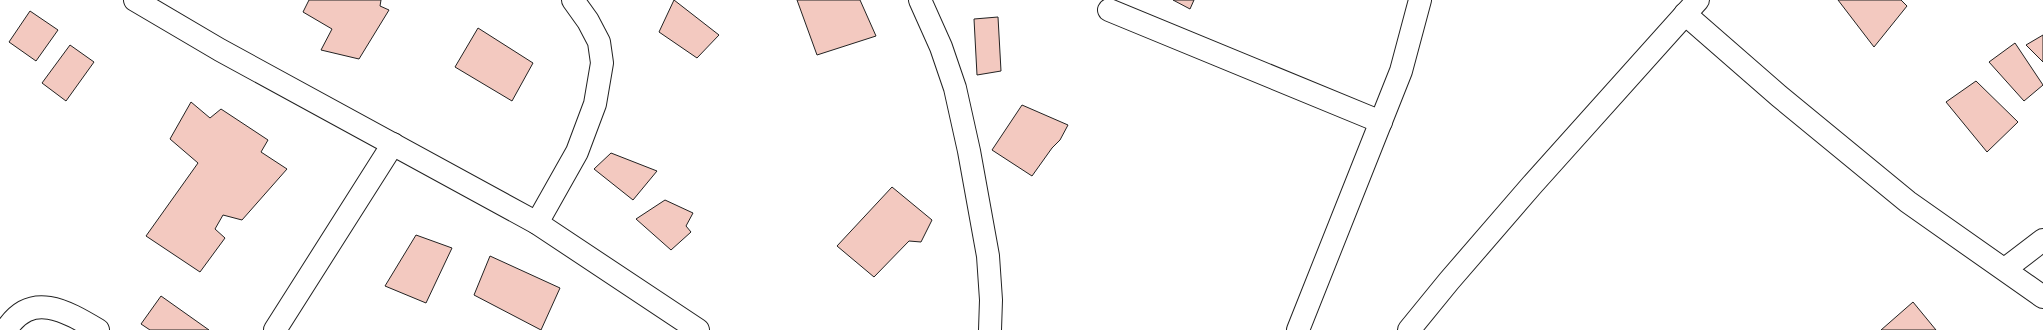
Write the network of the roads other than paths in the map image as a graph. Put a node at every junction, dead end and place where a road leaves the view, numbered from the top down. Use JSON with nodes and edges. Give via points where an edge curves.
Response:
{"nodes":[{"id":1,"x":573,"y":0,"type":"edge"},
{"id":2,"x":920,"y":0,"type":"edge"},
{"id":3,"x":1420,"y":0,"type":"edge"},
{"id":4,"x":141,"y":2,"type":"edge"},
{"id":5,"x":1691,"y":7,"type":"edge"},
{"id":6,"x":1109,"y":10,"type":"dead end"},
{"id":7,"x":1381,"y":122,"type":"junction"},
{"id":8,"x":393,"y":144,"type":"junction"},
{"id":9,"x":536,"y":223,"type":"junction"},
{"id":10,"x":2043,"y":240,"type":"edge"},
{"id":11,"x":2005,"y":269,"type":"junction"},
{"id":12,"x":2043,"y":297,"type":"edge"},
{"id":13,"x":6,"y":330,"type":"edge"},
{"id":14,"x":98,"y":330,"type":"edge"},
{"id":15,"x":275,"y":330,"type":"edge"},
{"id":16,"x":698,"y":330,"type":"edge"},
{"id":17,"x":990,"y":330,"type":"edge"},
{"id":18,"x":1298,"y":330,"type":"edge"},
{"id":19,"x":1409,"y":330,"type":"edge"}],
"edges":[{"from":1,"to":9,"type":"street","via":[[599,42],[601,70],[595,104],[578,152]]},
{"from":2,"to":17,"type":"street","via":[[956,88],[988,256]]},
{"from":3,"to":7,"type":"street","via":[[1401,71]]},
{"from":4,"to":8,"type":"street"},
{"from":5,"to":11,"type":"street","via":[[1779,96],[1908,202]]},
{"from":5,"to":19,"type":"street","via":[[1532,185]]},
{"from":6,"to":7,"type":"street"},
{"from":7,"to":18,"type":"street"},
{"from":8,"to":9,"type":"street"},
{"from":8,"to":15,"type":"street"},
{"from":9,"to":16,"type":"street"},
{"from":10,"to":11,"type":"street"},
{"from":11,"to":12,"type":"street"},
{"from":13,"to":14,"type":"street","via":[[25,310],[45,306],[70,314]]}]}
